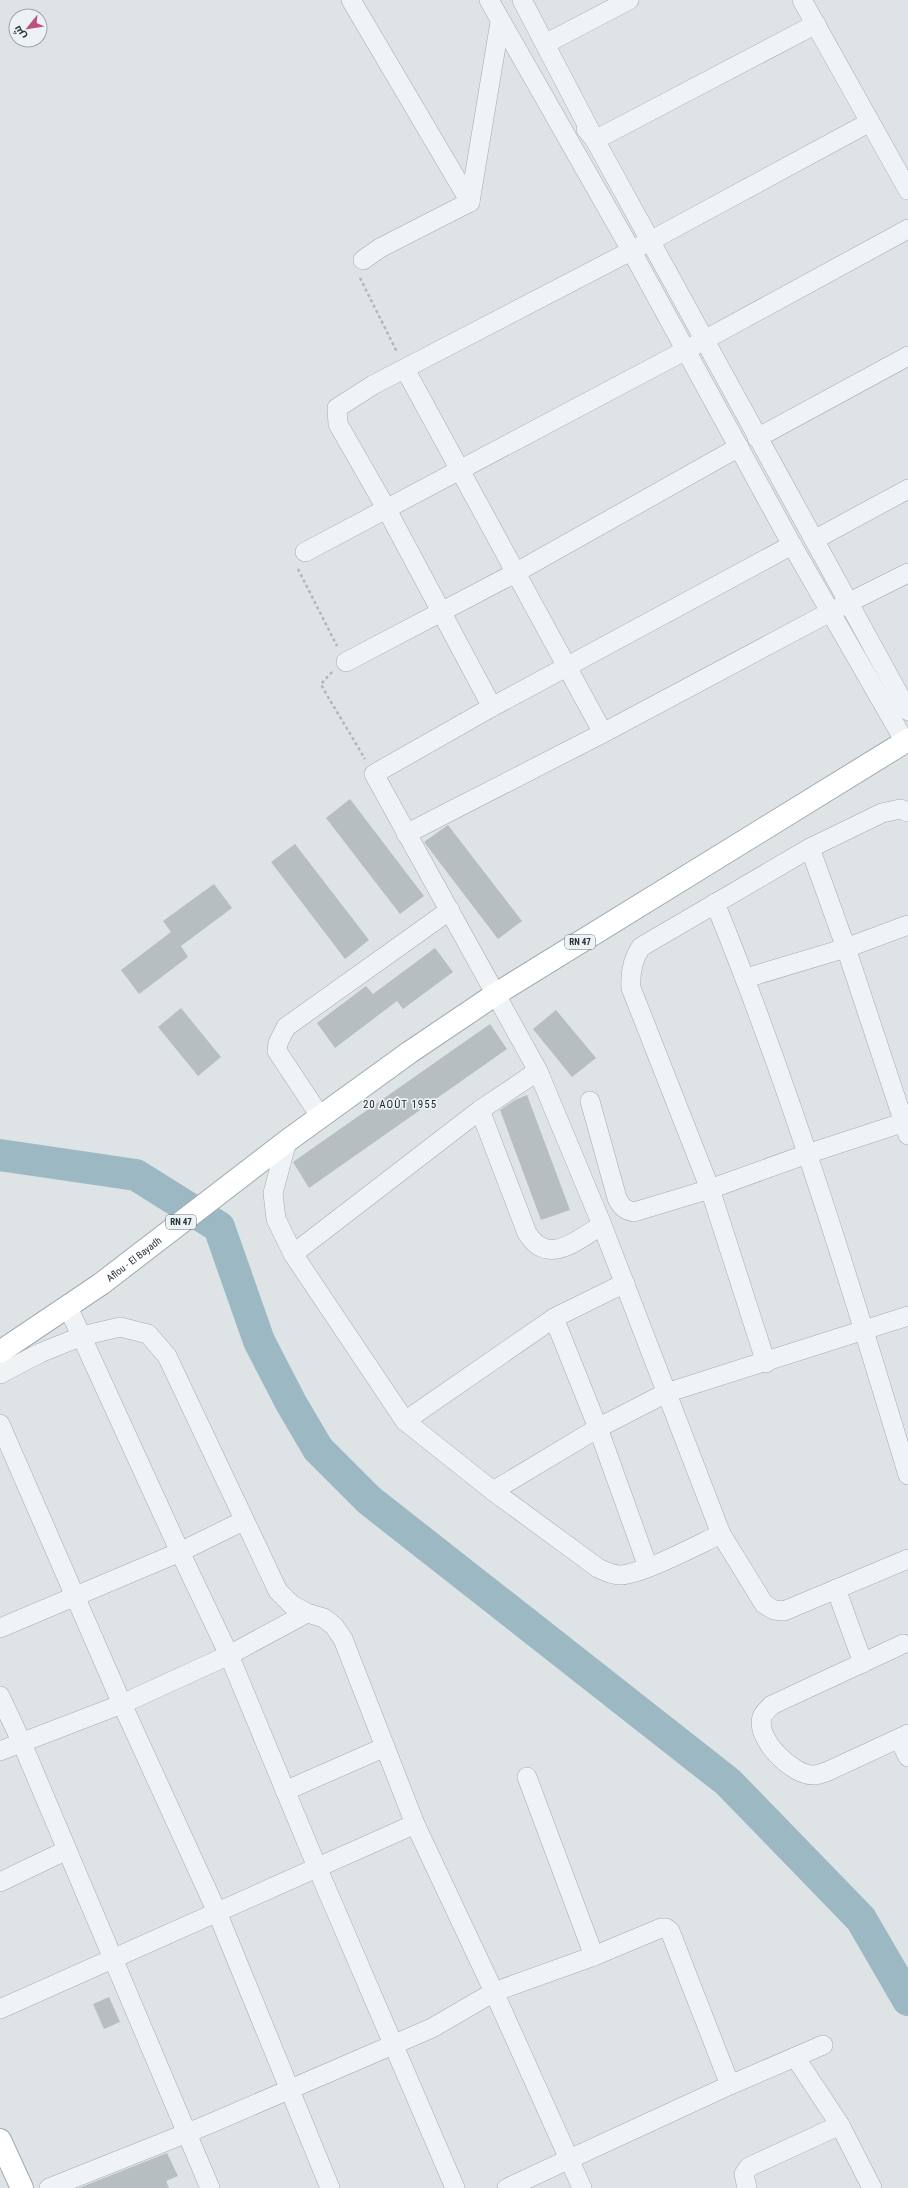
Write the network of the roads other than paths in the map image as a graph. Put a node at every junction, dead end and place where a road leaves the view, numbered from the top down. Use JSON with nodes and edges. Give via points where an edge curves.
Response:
{"nodes":[{"id":1,"x":351,"y":0,"type":"edge"},
{"id":2,"x":489,"y":0,"type":"edge"},
{"id":3,"x":522,"y":0,"type":"edge"},
{"id":4,"x":629,"y":0,"type":"edge"},
{"id":5,"x":802,"y":0,"type":"edge"},
{"id":6,"x":500,"y":22,"type":"junction"},
{"id":7,"x":816,"y":24,"type":"junction"},
{"id":8,"x":546,"y":44,"type":"junction"},
{"id":9,"x":870,"y":122,"type":"junction"},
{"id":10,"x":595,"y":140,"type":"junction"},
{"id":11,"x":908,"y":190,"type":"edge"},
{"id":12,"x":470,"y":202,"type":"junction"},
{"id":13,"x":908,"y":228,"type":"edge"},
{"id":14,"x":650,"y":241,"type":"junction"},
{"id":15,"x":631,"y":250,"type":"junction"},
{"id":16,"x":363,"y":260,"type":"road end"},
{"id":17,"x":705,"y":338,"type":"junction"},
{"id":18,"x":686,"y":350,"type":"junction"},
{"id":19,"x":908,"y":356,"type":"edge"},
{"id":20,"x":405,"y":369,"type":"junction"},
{"id":21,"x":757,"y":438,"type":"junction"},
{"id":22,"x":739,"y":446,"type":"junction"},
{"id":23,"x":459,"y":470,"type":"junction"},
{"id":24,"x":908,"y":489,"type":"edge"},
{"id":25,"x":386,"y":508,"type":"junction"},
{"id":26,"x":814,"y":540,"type":"junction"},
{"id":27,"x":792,"y":546,"type":"junction"},
{"id":28,"x":305,"y":552,"type":"road end"},
{"id":29,"x":515,"y":573,"type":"junction"},
{"id":30,"x":908,"y":573,"type":"edge"},
{"id":31,"x":850,"y":603,"type":"junction"},
{"id":32,"x":442,"y":612,"type":"junction"},
{"id":33,"x":830,"y":612,"type":"junction"},
{"id":34,"x":346,"y":662,"type":"road end"},
{"id":35,"x":566,"y":669,"type":"junction"},
{"id":36,"x":492,"y":707,"type":"junction"},
{"id":37,"x":908,"y":711,"type":"edge"},
{"id":38,"x":603,"y":733,"type":"junction"},
{"id":39,"x":906,"y":741,"type":"edge"},
{"id":40,"x":908,"y":812,"type":"edge"},
{"id":41,"x":406,"y":834,"type":"junction"},
{"id":42,"x":810,"y":848,"type":"junction"},
{"id":43,"x":715,"y":903,"type":"junction"},
{"id":44,"x":450,"y":910,"type":"junction"},
{"id":45,"x":908,"y":925,"type":"edge"},
{"id":46,"x":846,"y":948,"type":"junction"},
{"id":47,"x":746,"y":978,"type":"junction"},
{"id":48,"x":496,"y":994,"type":"junction"},
{"id":49,"x":538,"y":1071,"type":"junction"},
{"id":50,"x":590,"y":1100,"type":"dead end"},
{"id":51,"x":480,"y":1110,"type":"junction"},
{"id":52,"x":320,"y":1116,"type":"junction"},
{"id":53,"x":906,"y":1126,"type":"edge"},
{"id":54,"x":287,"y":1141,"type":"junction"},
{"id":55,"x":807,"y":1154,"type":"junction"},
{"id":56,"x":710,"y":1189,"type":"junction"},
{"id":57,"x":602,"y":1226,"type":"junction"},
{"id":58,"x":293,"y":1254,"type":"junction"},
{"id":59,"x":625,"y":1283,"type":"junction"},
{"id":60,"x":68,"y":1306,"type":"junction"},
{"id":61,"x":908,"y":1316,"type":"edge"},
{"id":62,"x":554,"y":1318,"type":"junction"},
{"id":63,"x":864,"y":1330,"type":"junction"},
{"id":64,"x":82,"y":1336,"type":"junction"},
{"id":65,"x":0,"y":1352,"type":"edge"},
{"id":66,"x":766,"y":1363,"type":"junction"},
{"id":67,"x":0,"y":1374,"type":"edge"},
{"id":68,"x":666,"y":1393,"type":"junction"},
{"id":69,"x":405,"y":1421,"type":"junction"},
{"id":70,"x":0,"y":1424,"type":"edge"},
{"id":71,"x":598,"y":1428,"type":"junction"},
{"id":72,"x":908,"y":1475,"type":"edge"},
{"id":73,"x":493,"y":1491,"type":"junction"},
{"id":74,"x":243,"y":1521,"type":"junction"},
{"id":75,"x":721,"y":1534,"type":"junction"},
{"id":76,"x":180,"y":1552,"type":"junction"},
{"id":77,"x":908,"y":1558,"type":"edge"},
{"id":78,"x":648,"y":1567,"type":"junction"},
{"id":79,"x":836,"y":1589,"type":"junction"},
{"id":80,"x":74,"y":1595,"type":"junction"},
{"id":81,"x":307,"y":1613,"type":"junction"},
{"id":82,"x":0,"y":1628,"type":"edge"},
{"id":83,"x":903,"y":1644,"type":"dead end"},
{"id":84,"x":229,"y":1655,"type":"junction"},
{"id":85,"x":863,"y":1663,"type":"junction"},
{"id":86,"x":0,"y":1696,"type":"edge"},
{"id":87,"x":122,"y":1704,"type":"junction"},
{"id":88,"x":903,"y":1737,"type":"edge"},
{"id":89,"x":21,"y":1741,"type":"junction"},
{"id":90,"x":385,"y":1747,"type":"junction"},
{"id":91,"x":0,"y":1751,"type":"edge"},
{"id":92,"x":908,"y":1757,"type":"edge"},
{"id":93,"x":527,"y":1777,"type":"dead end"},
{"id":94,"x":285,"y":1791,"type":"junction"},
{"id":95,"x":415,"y":1824,"type":"junction"},
{"id":96,"x":67,"y":1850,"type":"junction"},
{"id":97,"x":317,"y":1868,"type":"junction"},
{"id":98,"x":0,"y":1882,"type":"edge"},
{"id":99,"x":217,"y":1912,"type":"junction"},
{"id":100,"x":594,"y":1956,"type":"junction"},
{"id":101,"x":113,"y":1959,"type":"junction"},
{"id":102,"x":494,"y":1992,"type":"junction"},
{"id":103,"x":0,"y":2009,"type":"edge"},
{"id":104,"x":393,"y":2045,"type":"junction"},
{"id":105,"x":823,"y":2045,"type":"dead end"},
{"id":106,"x":795,"y":2057,"type":"junction"},
{"id":107,"x":730,"y":2085,"type":"junction"},
{"id":108,"x":289,"y":2090,"type":"junction"},
{"id":109,"x":840,"y":2125,"type":"junction"},
{"id":110,"x":186,"y":2133,"type":"junction"},
{"id":111,"x":0,"y":2140,"type":"edge"},
{"id":112,"x":569,"y":2160,"type":"junction"},
{"id":113,"x":22,"y":2188,"type":"edge"},
{"id":114,"x":49,"y":2188,"type":"edge"},
{"id":115,"x":210,"y":2188,"type":"edge"},
{"id":116,"x":330,"y":2188,"type":"edge"},
{"id":117,"x":455,"y":2188,"type":"edge"},
{"id":118,"x":507,"y":2188,"type":"edge"},
{"id":119,"x":582,"y":2188,"type":"edge"},
{"id":120,"x":748,"y":2188,"type":"edge"},
{"id":121,"x":872,"y":2188,"type":"edge"}],
"edges":[{"from":1,"to":12,"type":"street"},
{"from":2,"to":6,"type":"street"},
{"from":3,"to":8,"type":"street"},
{"from":4,"to":8,"type":"street"},
{"from":5,"to":7,"type":"street"},
{"from":6,"to":10,"type":"street"},
{"from":6,"to":12,"type":"street"},
{"from":6,"to":15,"type":"street"},
{"from":7,"to":9,"type":"street"},
{"from":7,"to":10,"type":"street"},
{"from":8,"to":10,"type":"street"},
{"from":9,"to":11,"type":"street"},
{"from":9,"to":14,"type":"street"},
{"from":10,"to":14,"type":"street"},
{"from":12,"to":16,"type":"street","via":[[380,248]]},
{"from":13,"to":17,"type":"street"},
{"from":14,"to":15,"type":"street"},
{"from":14,"to":17,"type":"street"},
{"from":15,"to":18,"type":"street"},
{"from":15,"to":20,"type":"street"},
{"from":17,"to":18,"type":"street"},
{"from":17,"to":21,"type":"street"},
{"from":18,"to":22,"type":"street"},
{"from":18,"to":23,"type":"street"},
{"from":19,"to":21,"type":"street"},
{"from":20,"to":23,"type":"street"},
{"from":20,"to":25,"type":"street","via":[[373,385],[337,408],[338,424]]},
{"from":21,"to":26,"type":"street"},
{"from":22,"to":27,"type":"street"},
{"from":22,"to":29,"type":"street"},
{"from":23,"to":25,"type":"street"},
{"from":23,"to":29,"type":"street"},
{"from":24,"to":26,"type":"street"},
{"from":25,"to":28,"type":"street"},
{"from":25,"to":32,"type":"street"},
{"from":26,"to":31,"type":"street"},
{"from":27,"to":33,"type":"street"},
{"from":27,"to":35,"type":"street"},
{"from":29,"to":32,"type":"street"},
{"from":29,"to":35,"type":"street"},
{"from":30,"to":31,"type":"street"},
{"from":31,"to":33,"type":"street"},
{"from":31,"to":37,"type":"street"},
{"from":32,"to":34,"type":"street"},
{"from":32,"to":36,"type":"street"},
{"from":33,"to":38,"type":"street"},
{"from":33,"to":39,"type":"street"},
{"from":35,"to":36,"type":"street"},
{"from":35,"to":38,"type":"street"},
{"from":36,"to":41,"type":"street","via":[[374,774]]},
{"from":38,"to":41,"type":"street"},
{"from":39,"to":48,"type":"main road","number":"RN 47"},
{"from":40,"to":42,"type":"street","via":[[900,809],[882,813]]},
{"from":41,"to":44,"type":"street"},
{"from":42,"to":43,"type":"street"},
{"from":42,"to":46,"type":"street"},
{"from":43,"to":47,"type":"street"},
{"from":43,"to":56,"type":"street","via":[[641,947],[630,972],[631,988]]},
{"from":44,"to":48,"type":"street"},
{"from":44,"to":52,"type":"street","via":[[286,1027],[277,1050]]},
{"from":45,"to":46,"type":"street"},
{"from":46,"to":47,"type":"street"},
{"from":46,"to":53,"type":"street"},
{"from":47,"to":55,"type":"street"},
{"from":48,"to":49,"type":"street"},
{"from":48,"to":52,"type":"main road","number":"RN 47"},
{"from":49,"to":51,"type":"street"},
{"from":49,"to":57,"type":"street"},
{"from":50,"to":56,"type":"street","via":[[620,1205],[627,1210],[641,1211]]},
{"from":51,"to":57,"type":"street","via":[[533,1243],[552,1251]]},
{"from":51,"to":58,"type":"street"},
{"from":52,"to":54,"type":"main road","number":"RN 47"},
{"from":53,"to":55,"type":"street"},
{"from":54,"to":58,"type":"street","via":[[273,1193],[276,1219]]},
{"from":54,"to":60,"type":"main road","name":"Aflou - El Bayadh","number":"RN 47"},
{"from":55,"to":56,"type":"street"},
{"from":55,"to":63,"type":"street"},
{"from":56,"to":66,"type":"street"},
{"from":57,"to":59,"type":"street"},
{"from":58,"to":69,"type":"street"},
{"from":59,"to":62,"type":"street"},
{"from":59,"to":68,"type":"street"},
{"from":60,"to":64,"type":"street"},
{"from":60,"to":65,"type":"main road","name":"Aflou - El Bayadh","number":"RN 47"},
{"from":61,"to":63,"type":"street"},
{"from":62,"to":69,"type":"street"},
{"from":62,"to":71,"type":"street"},
{"from":63,"to":66,"type":"street"},
{"from":63,"to":72,"type":"street"},
{"from":64,"to":67,"type":"street","via":[[40,1353]]},
{"from":64,"to":74,"type":"street","via":[[120,1326],[148,1334],[160,1346],[167,1356]]},
{"from":64,"to":76,"type":"street"},
{"from":66,"to":68,"type":"street"},
{"from":68,"to":71,"type":"street"},
{"from":68,"to":75,"type":"street"},
{"from":69,"to":73,"type":"street"},
{"from":70,"to":80,"type":"street"},
{"from":71,"to":73,"type":"street"},
{"from":71,"to":78,"type":"street"},
{"from":73,"to":78,"type":"street","via":[[598,1568],[610,1574],[621,1575]]},
{"from":74,"to":76,"type":"street"},
{"from":74,"to":81,"type":"street","via":[[278,1591]]},
{"from":75,"to":78,"type":"street"},
{"from":75,"to":79,"type":"street","via":[[764,1604],[774,1610],[784,1611]]},
{"from":76,"to":80,"type":"street"},
{"from":76,"to":84,"type":"street"},
{"from":77,"to":79,"type":"street"},
{"from":79,"to":85,"type":"street"},
{"from":80,"to":82,"type":"street"},
{"from":80,"to":87,"type":"street"},
{"from":81,"to":84,"type":"street"},
{"from":81,"to":90,"type":"street","via":[[324,1618],[334,1626],[343,1639]]},
{"from":83,"to":85,"type":"street"},
{"from":84,"to":87,"type":"street"},
{"from":84,"to":94,"type":"street"},
{"from":85,"to":88,"type":"street","via":[[772,1705],[762,1719],[762,1732],[783,1760],[794,1768],[813,1775],[826,1772]]},
{"from":86,"to":89,"type":"street"},
{"from":87,"to":89,"type":"street"},
{"from":87,"to":99,"type":"street"},
{"from":88,"to":92,"type":"street"},
{"from":89,"to":91,"type":"street"},
{"from":89,"to":96,"type":"street"},
{"from":90,"to":94,"type":"street"},
{"from":90,"to":95,"type":"street"},
{"from":93,"to":100,"type":"street"},
{"from":94,"to":97,"type":"street"},
{"from":95,"to":97,"type":"street"},
{"from":95,"to":102,"type":"street"},
{"from":96,"to":98,"type":"street"},
{"from":96,"to":101,"type":"street"},
{"from":97,"to":99,"type":"street"},
{"from":97,"to":104,"type":"street"},
{"from":99,"to":101,"type":"street"},
{"from":99,"to":108,"type":"street"},
{"from":100,"to":102,"type":"street"},
{"from":100,"to":107,"type":"street","via":[[656,1929],[668,1929]]},
{"from":101,"to":103,"type":"street"},
{"from":101,"to":110,"type":"street"},
{"from":102,"to":104,"type":"street","via":[[432,2028]]},
{"from":102,"to":112,"type":"street"},
{"from":104,"to":108,"type":"street"},
{"from":104,"to":117,"type":"street"},
{"from":105,"to":106,"type":"street"},
{"from":106,"to":107,"type":"street"},
{"from":106,"to":109,"type":"street"},
{"from":107,"to":112,"type":"street"},
{"from":108,"to":110,"type":"street"},
{"from":108,"to":116,"type":"street"},
{"from":109,"to":120,"type":"street","via":[[749,2167],[744,2174]]},
{"from":109,"to":121,"type":"street"},
{"from":110,"to":114,"type":"street"},
{"from":110,"to":115,"type":"street"},
{"from":111,"to":113,"type":"main road"},
{"from":112,"to":118,"type":"street"},
{"from":112,"to":119,"type":"street"}]}
